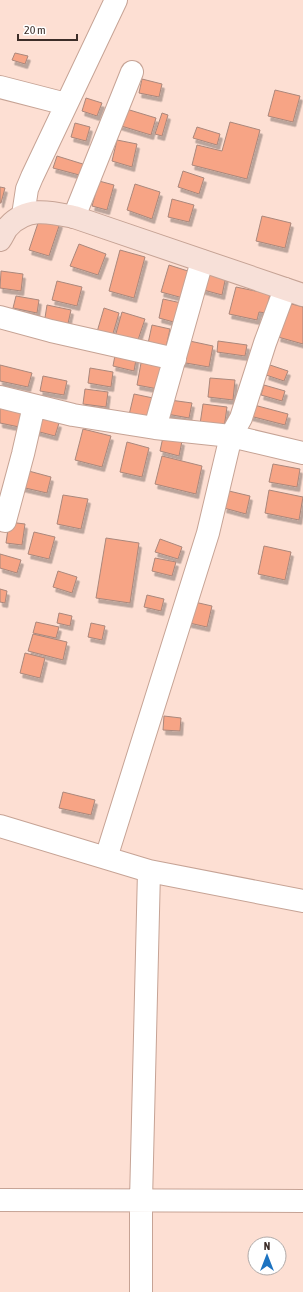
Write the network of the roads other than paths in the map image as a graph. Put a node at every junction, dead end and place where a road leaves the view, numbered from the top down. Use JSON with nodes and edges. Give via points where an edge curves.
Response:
{"nodes":[{"id":1,"x":116,"y":0,"type":"edge"},
{"id":2,"x":132,"y":72,"type":"dead end"},
{"id":3,"x":0,"y":87,"type":"edge"},
{"id":4,"x":66,"y":104,"type":"junction"},
{"id":5,"x":74,"y":217,"type":"junction"},
{"id":6,"x":8,"y":227,"type":"edge"},
{"id":7,"x":202,"y":260,"type":"junction"},
{"id":8,"x":294,"y":292,"type":"edge"},
{"id":9,"x":0,"y":317,"type":"edge"},
{"id":10,"x":175,"y":359,"type":"junction"},
{"id":11,"x":0,"y":397,"type":"edge"},
{"id":12,"x":34,"y":406,"type":"junction"},
{"id":13,"x":156,"y":428,"type":"junction"},
{"id":14,"x":231,"y":436,"type":"junction"},
{"id":15,"x":303,"y":453,"type":"edge"},
{"id":16,"x":5,"y":520,"type":"dead end"},
{"id":17,"x":0,"y":826,"type":"edge"},
{"id":18,"x":106,"y":858,"type":"junction"},
{"id":19,"x":149,"y":871,"type":"junction"},
{"id":20,"x":303,"y":901,"type":"edge"},
{"id":21,"x":0,"y":1200,"type":"edge"},
{"id":22,"x":141,"y":1201,"type":"junction"},
{"id":23,"x":303,"y":1201,"type":"edge"},
{"id":24,"x":141,"y":1292,"type":"edge"}],
"edges":[{"from":1,"to":4,"type":"street"},
{"from":2,"to":5,"type":"street"},
{"from":3,"to":4,"type":"street"},
{"from":4,"to":6,"type":"street"},
{"from":5,"to":6,"type":"street","via":[[43,211]]},
{"from":5,"to":7,"type":"street"},
{"from":7,"to":8,"type":"street"},
{"from":7,"to":10,"type":"street"},
{"from":8,"to":14,"type":"street","via":[[265,343],[241,418]]},
{"from":9,"to":10,"type":"street"},
{"from":10,"to":13,"type":"street"},
{"from":11,"to":12,"type":"street"},
{"from":12,"to":13,"type":"street"},
{"from":12,"to":16,"type":"street"},
{"from":13,"to":14,"type":"street"},
{"from":14,"to":15,"type":"street"},
{"from":14,"to":18,"type":"street","via":[[208,533]]},
{"from":17,"to":18,"type":"street"},
{"from":18,"to":19,"type":"street"},
{"from":19,"to":20,"type":"street"},
{"from":19,"to":22,"type":"street"},
{"from":21,"to":22,"type":"street"},
{"from":22,"to":23,"type":"street"},
{"from":22,"to":24,"type":"street"}]}
